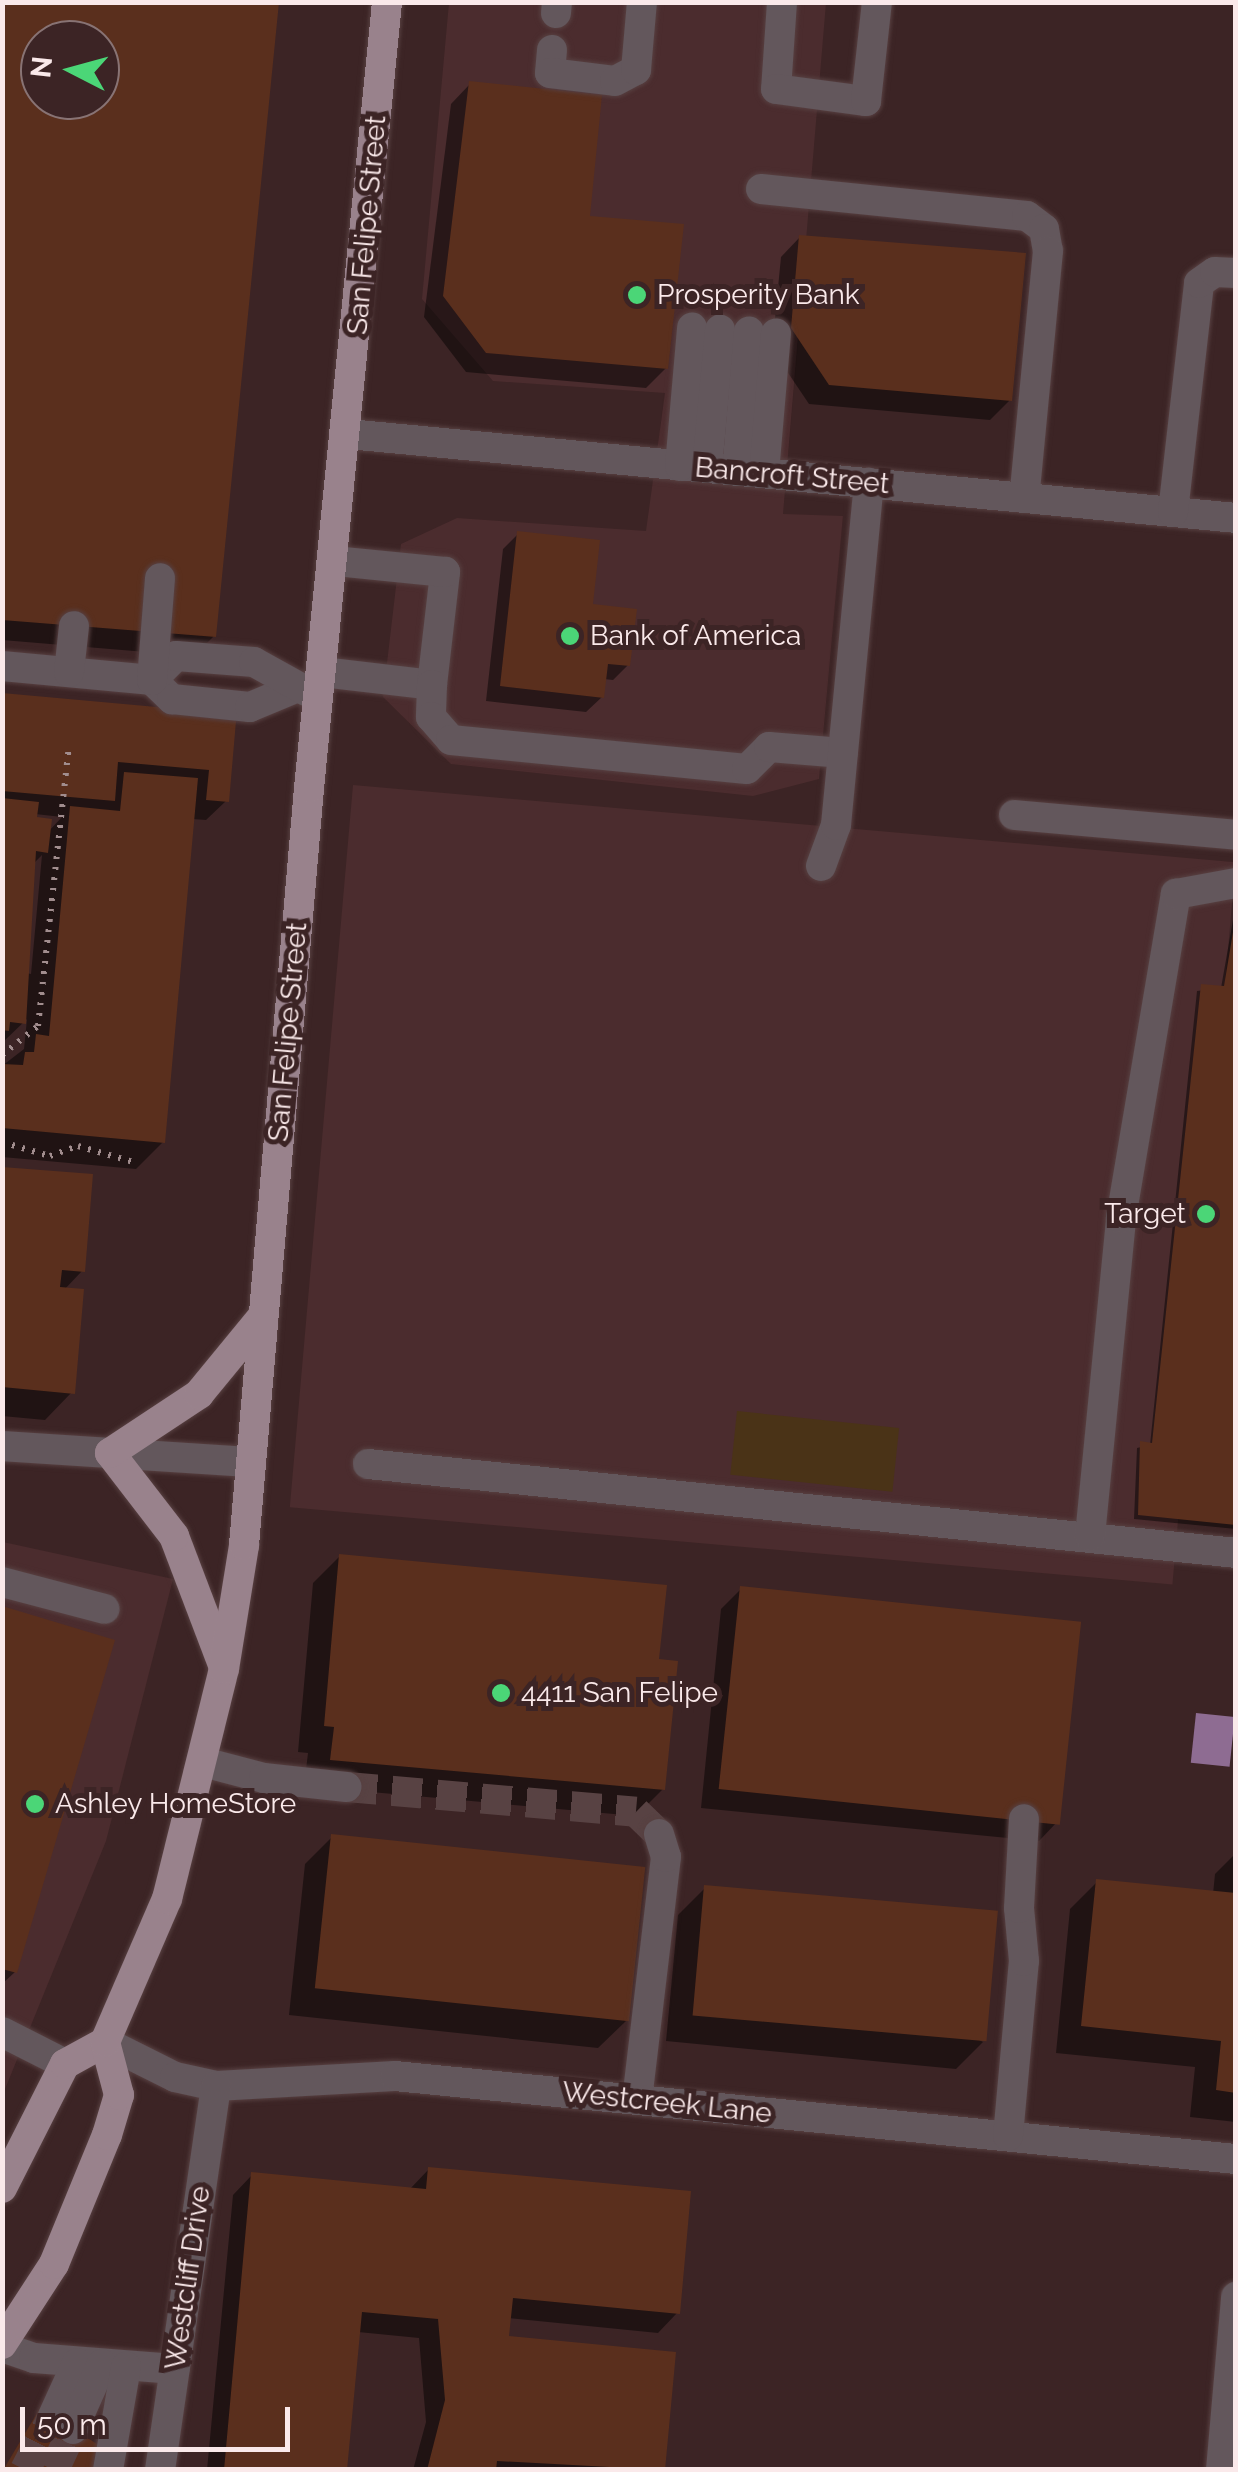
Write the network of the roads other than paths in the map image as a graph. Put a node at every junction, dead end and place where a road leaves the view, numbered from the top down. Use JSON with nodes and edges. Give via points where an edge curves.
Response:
{"nodes":[{"id":1,"x":387,"y":2,"type":"edge"},
{"id":2,"x":642,"y":2,"type":"edge"},
{"id":3,"x":782,"y":2,"type":"edge"},
{"id":4,"x":877,"y":2,"type":"edge"},
{"id":5,"x":552,"y":50,"type":"dead end"},
{"id":6,"x":761,"y":189,"type":"dead end"},
{"id":7,"x":1236,"y":273,"type":"edge"},
{"id":8,"x":348,"y":434,"type":"junction"},
{"id":9,"x":722,"y":469,"type":"junction"},
{"id":10,"x":869,"y":483,"type":"junction"},
{"id":11,"x":1024,"y":498,"type":"junction"},
{"id":12,"x":1173,"y":512,"type":"junction"},
{"id":13,"x":1236,"y":518,"type":"edge"},
{"id":14,"x":334,"y":561,"type":"junction"},
{"id":15,"x":160,"y":578,"type":"dead end"},
{"id":16,"x":74,"y":626,"type":"dead end"},
{"id":17,"x":2,"y":666,"type":"edge"},
{"id":18,"x":69,"y":672,"type":"junction"},
{"id":19,"x":152,"y":680,"type":"junction"},
{"id":20,"x":312,"y":684,"type":"junction"},
{"id":21,"x":432,"y":685,"type":"junction"},
{"id":22,"x":843,"y":753,"type":"junction"},
{"id":23,"x":1014,"y":815,"type":"dead end"},
{"id":24,"x":1236,"y":835,"type":"edge"},
{"id":25,"x":821,"y":866,"type":"dead end"},
{"id":26,"x":1236,"y":883,"type":"edge"},
{"id":27,"x":263,"y":1316,"type":"junction"},
{"id":28,"x":2,"y":1446,"type":"edge"},
{"id":29,"x":110,"y":1453,"type":"junction"},
{"id":30,"x":249,"y":1462,"type":"junction"},
{"id":31,"x":368,"y":1464,"type":"dead end"},
{"id":32,"x":1090,"y":1536,"type":"junction"},
{"id":33,"x":1236,"y":1553,"type":"edge"},
{"id":34,"x":2,"y":1582,"type":"edge"},
{"id":35,"x":104,"y":1609,"type":"dead end"},
{"id":36,"x":224,"y":1669,"type":"junction"},
{"id":37,"x":203,"y":1762,"type":"junction"},
{"id":38,"x":347,"y":1787,"type":"tunnel mouth"},
{"id":39,"x":1024,"y":1819,"type":"dead end"},
{"id":40,"x":659,"y":1834,"type":"dead end"},
{"id":41,"x":2,"y":2032,"type":"edge"},
{"id":42,"x":106,"y":2042,"type":"junction"},
{"id":43,"x":65,"y":2064,"type":"junction"},
{"id":44,"x":216,"y":2086,"type":"junction"},
{"id":45,"x":637,"y":2100,"type":"junction"},
{"id":46,"x":1008,"y":2136,"type":"junction"},
{"id":47,"x":1236,"y":2159,"type":"edge"},
{"id":48,"x":2,"y":2188,"type":"edge"},
{"id":49,"x":1236,"y":2297,"type":"edge"},
{"id":50,"x":2,"y":2346,"type":"edge"},
{"id":51,"x":102,"y":2365,"type":"junction"},
{"id":52,"x":175,"y":2369,"type":"junction"},
{"id":53,"x":63,"y":2422,"type":"tunnel mouth"},
{"id":54,"x":108,"y":2470,"type":"edge"},
{"id":55,"x":160,"y":2470,"type":"edge"},
{"id":56,"x":1221,"y":2470,"type":"edge"}],
"edges":[{"from":1,"to":8,"type":"main road","name":"San Felipe Street"},
{"from":2,"to":5,"type":"street","via":[[636,70],[614,81],[550,74]]},
{"from":3,"to":4,"type":"street","via":[[776,89],[866,101]]},
{"from":6,"to":11,"type":"street","via":[[1027,216],[1044,229],[1048,251]]},
{"from":7,"to":12,"type":"street","via":[[1215,272],[1199,282]]},
{"from":8,"to":9,"type":"street","name":"Bancroft Street"},
{"from":8,"to":14,"type":"main road","name":"San Felipe Street"},
{"from":9,"to":9,"type":"street","via":[[734,331]]},
{"from":9,"to":10,"type":"street","name":"Bancroft Street"},
{"from":10,"to":11,"type":"street","name":"Bancroft Street"},
{"from":10,"to":22,"type":"street"},
{"from":11,"to":12,"type":"street","name":"Bancroft Street"},
{"from":12,"to":13,"type":"street","name":"Bancroft Street"},
{"from":14,"to":20,"type":"main road","name":"San Felipe Street"},
{"from":14,"to":21,"type":"street","via":[[445,572]]},
{"from":15,"to":19,"type":"street"},
{"from":16,"to":18,"type":"street"},
{"from":17,"to":18,"type":"street"},
{"from":18,"to":19,"type":"street"},
{"from":19,"to":20,"type":"street","via":[[172,698],[250,707]]},
{"from":19,"to":20,"type":"street","via":[[176,656],[254,662]]},
{"from":20,"to":21,"type":"street"},
{"from":20,"to":27,"type":"main road","name":"San Felipe Street"},
{"from":21,"to":22,"type":"street","via":[[431,717],[451,740],[747,769],[769,747]]},
{"from":22,"to":25,"type":"street","via":[[836,825]]},
{"from":23,"to":24,"type":"street"},
{"from":26,"to":32,"type":"street","via":[[1176,894],[1121,1218]]},
{"from":27,"to":29,"type":"main road","via":[[200,1394]]},
{"from":27,"to":30,"type":"main road","name":"San Felipe Street"},
{"from":28,"to":29,"type":"street"},
{"from":29,"to":30,"type":"street"},
{"from":29,"to":36,"type":"main road","via":[[169,1526]]},
{"from":30,"to":36,"type":"main road","name":"San Felipe Street"},
{"from":31,"to":32,"type":"street"},
{"from":32,"to":33,"type":"street"},
{"from":34,"to":35,"type":"street"},
{"from":36,"to":37,"type":"main road","name":"San Felipe Street"},
{"from":37,"to":38,"type":"street","via":[[264,1778]]},
{"from":37,"to":42,"type":"main road","name":"San Felipe Street","via":[[167,1899]]},
{"from":39,"to":46,"type":"street","via":[[1018,1908],[1024,1961]]},
{"from":40,"to":45,"type":"street","via":[[666,1857]]},
{"from":41,"to":43,"type":"street"},
{"from":42,"to":43,"type":"main road"},
{"from":42,"to":44,"type":"street","name":"Westcreek Lane","via":[[175,2077]]},
{"from":42,"to":50,"type":"main road","via":[[119,2095],[107,2135],[54,2264]]},
{"from":43,"to":48,"type":"main road"},
{"from":44,"to":45,"type":"street","name":"Westcreek Lane","via":[[394,2076]]},
{"from":44,"to":52,"type":"street","name":"Westcliff Drive"},
{"from":45,"to":46,"type":"street","name":"Westcreek Lane"},
{"from":46,"to":47,"type":"street","name":"Westcreek Lane"},
{"from":49,"to":56,"type":"street"},
{"from":50,"to":51,"type":"street"},
{"from":51,"to":52,"type":"street"},
{"from":51,"to":53,"type":"street"},
{"from":51,"to":54,"type":"street"},
{"from":52,"to":55,"type":"street","name":"Westcliff Drive"}]}
